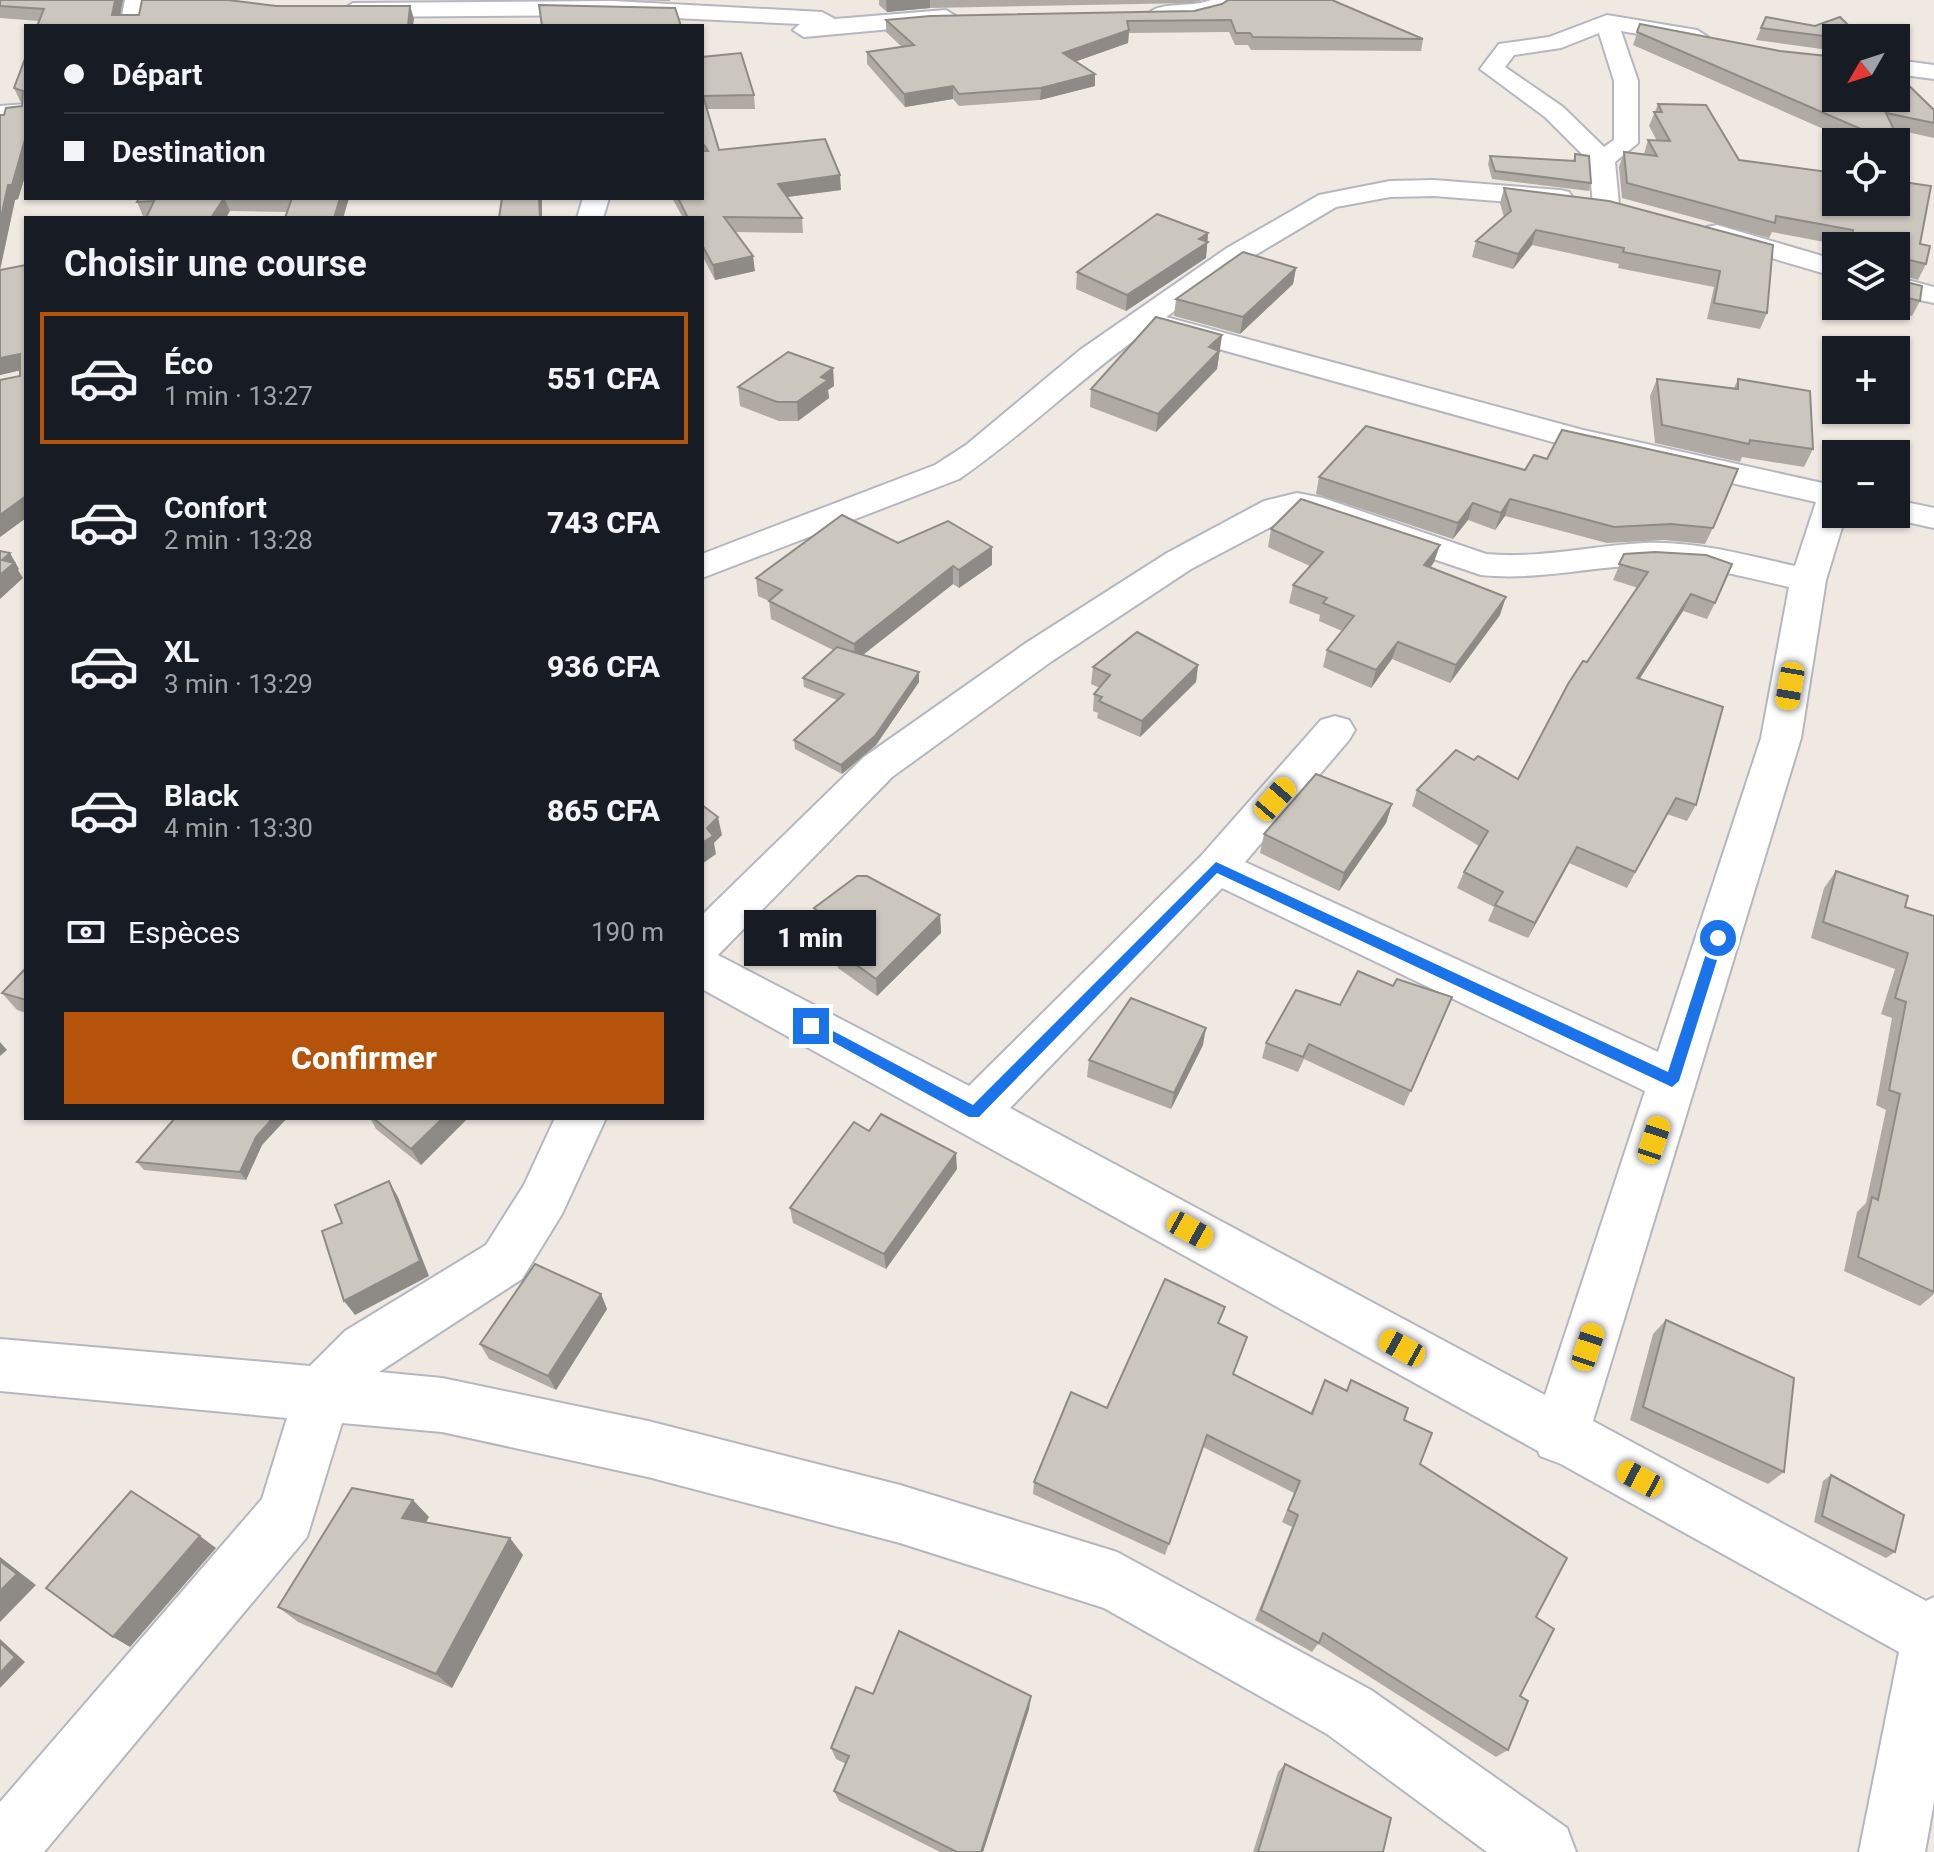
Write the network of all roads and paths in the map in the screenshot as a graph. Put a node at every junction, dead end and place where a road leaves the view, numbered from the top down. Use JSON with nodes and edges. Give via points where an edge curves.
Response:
{"nodes":[{"id":1,"x":136,"y":0,"type":"edge"},
{"id":2,"x":1226,"y":0,"type":"edge"},
{"id":3,"x":335,"y":10,"type":"edge"},
{"id":4,"x":1130,"y":15,"type":"edge"},
{"id":5,"x":976,"y":17,"type":"edge"},
{"id":6,"x":1607,"y":22,"type":"junction"},
{"id":7,"x":131,"y":24,"type":"edge"},
{"id":8,"x":831,"y":26,"type":"junction"},
{"id":9,"x":739,"y":38,"type":"dead end"},
{"id":10,"x":1716,"y":40,"type":"edge"},
{"id":11,"x":1910,"y":69,"type":"edge"},
{"id":12,"x":1934,"y":72,"type":"edge"},
{"id":13,"x":24,"y":111,"type":"edge"},
{"id":14,"x":0,"y":113,"type":"edge"},
{"id":15,"x":1602,"y":159,"type":"junction"},
{"id":16,"x":1691,"y":227,"type":"edge"},
{"id":17,"x":1822,"y":265,"type":"edge"},
{"id":18,"x":1910,"y":288,"type":"edge"},
{"id":19,"x":1933,"y":292,"type":"edge"},
{"id":20,"x":1146,"y":320,"type":"junction"},
{"id":21,"x":1822,"y":493,"type":"edge"},
{"id":22,"x":1910,"y":513,"type":"edge"},
{"id":23,"x":1934,"y":518,"type":"edge"},
{"id":24,"x":1825,"y":528,"type":"edge"},
{"id":25,"x":704,"y":566,"type":"edge"},
{"id":26,"x":1808,"y":580,"type":"junction"},
{"id":27,"x":1335,"y":730,"type":"dead end"},
{"id":28,"x":1216,"y":867,"type":"junction"},
{"id":29,"x":704,"y":941,"type":"edge"},
{"id":30,"x":704,"y":969,"type":"edge"},
{"id":31,"x":1672,"y":1081,"type":"junction"},
{"id":32,"x":974,"y":1113,"type":"junction"},
{"id":33,"x":567,"y":1125,"type":"edge"},
{"id":34,"x":0,"y":1365,"type":"edge"},
{"id":35,"x":323,"y":1392,"type":"junction"},
{"id":36,"x":1560,"y":1436,"type":"junction"},
{"id":37,"x":1933,"y":1633,"type":"edge"},
{"id":38,"x":1,"y":1852,"type":"edge"},
{"id":39,"x":1543,"y":1852,"type":"edge"},
{"id":40,"x":1892,"y":1852,"type":"edge"}],
"edges":[{"from":1,"to":7,"type":"street"},
{"from":2,"to":4,"type":"street","via":[[1193,13]]},
{"from":3,"to":8,"type":"street","via":[[613,8],[822,19]]},
{"from":5,"to":8,"type":"street"},
{"from":6,"to":10,"type":"street"},
{"from":6,"to":15,"type":"street","via":[[1626,81],[1626,143]]},
{"from":6,"to":15,"type":"street","via":[[1553,43],[1507,49],[1492,69],[1554,112]]},
{"from":8,"to":9,"type":"street"},
{"from":11,"to":12,"type":"street"},
{"from":13,"to":14,"type":"street"},
{"from":15,"to":20,"type":"street","via":[[1620,209],[1541,195],[1434,188],[1353,193],[1328,201],[1237,254]]},
{"from":16,"to":17,"type":"street"},
{"from":18,"to":19,"type":"street"},
{"from":20,"to":21,"type":"street","via":[[1578,439]]},
{"from":20,"to":25,"type":"street","via":[[1091,356],[947,472]]},
{"from":22,"to":23,"type":"street"},
{"from":24,"to":26,"type":"street"},
{"from":26,"to":29,"type":"street","via":[[1690,554],[1510,567],[1481,564],[1323,508],[1297,503],[1276,508],[1179,561],[1039,652],[878,767]]},
{"from":26,"to":31,"type":"street","via":[[1781,738]]},
{"from":27,"to":28,"type":"street"},
{"from":28,"to":31,"type":"street"},
{"from":28,"to":32,"type":"street"},
{"from":30,"to":32,"type":"street"},
{"from":31,"to":36,"type":"street"},
{"from":32,"to":36,"type":"street"},
{"from":33,"to":35,"type":"street","via":[[544,1198],[504,1262],[364,1349]]},
{"from":34,"to":35,"type":"street"},
{"from":35,"to":38,"type":"street","via":[[286,1516]]},
{"from":35,"to":39,"type":"street","via":[[442,1405],[648,1449],[900,1514],[1117,1582],[1349,1712]]},
{"from":36,"to":37,"type":"street"},
{"from":37,"to":40,"type":"street"}]}
